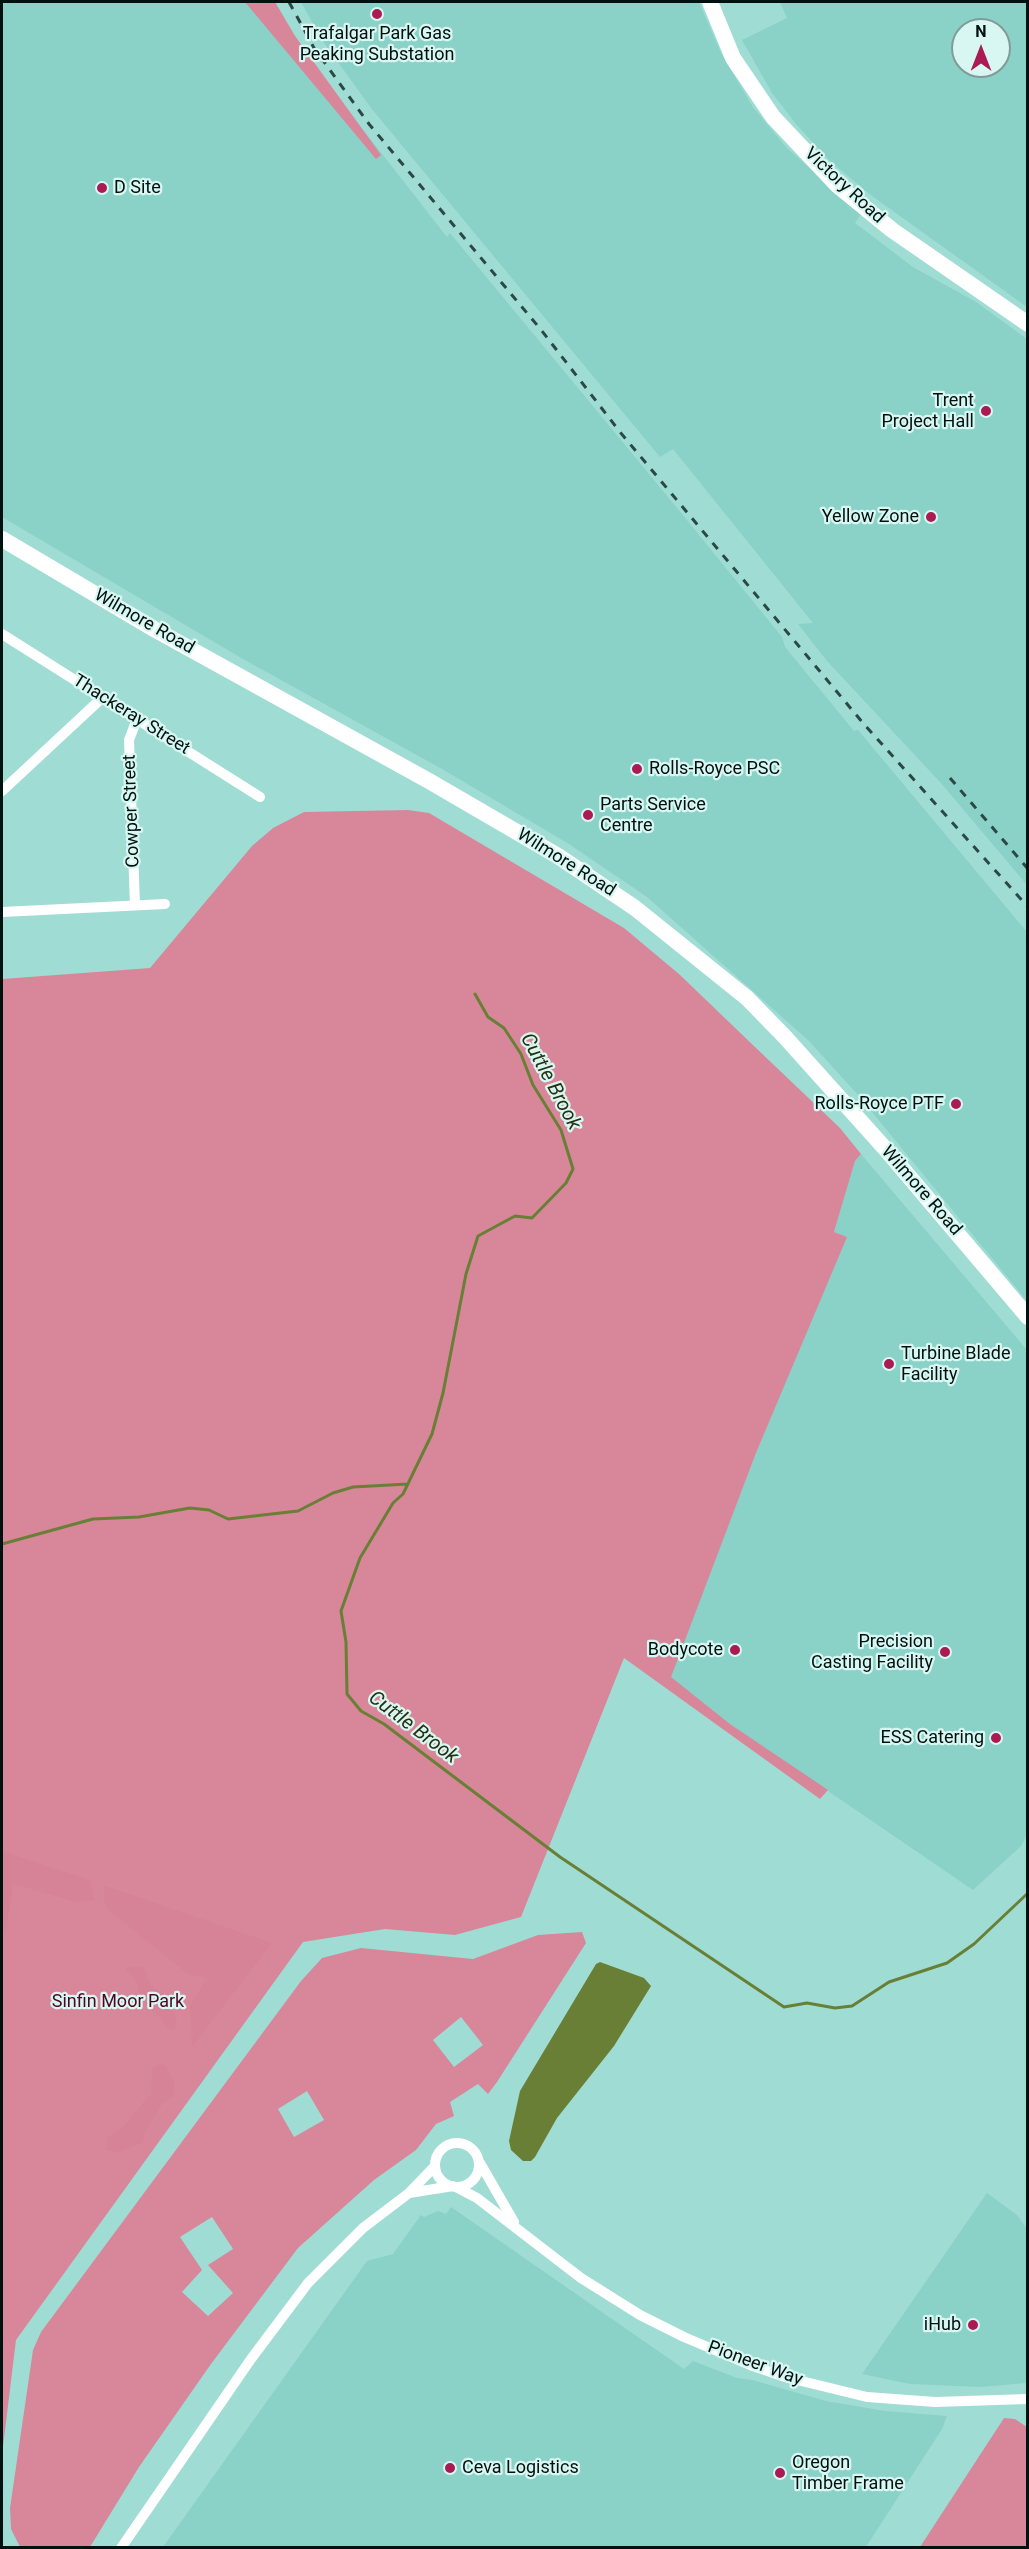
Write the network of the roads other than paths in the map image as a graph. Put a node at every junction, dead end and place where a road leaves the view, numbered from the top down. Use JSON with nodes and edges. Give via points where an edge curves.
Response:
{"nodes":[{"id":1,"x":710,"y":2,"type":"edge"},
{"id":2,"x":1028,"y":324,"type":"edge"},
{"id":3,"x":2,"y":539,"type":"edge"},
{"id":4,"x":2,"y":634,"type":"edge"},
{"id":5,"x":103,"y":697,"type":"junction"},
{"id":6,"x":137,"y":719,"type":"junction"},
{"id":7,"x":2,"y":790,"type":"edge"},
{"id":8,"x":260,"y":797,"type":"dead end"},
{"id":9,"x":165,"y":904,"type":"dead end"},
{"id":10,"x":135,"y":905,"type":"junction"},
{"id":11,"x":2,"y":912,"type":"edge"},
{"id":12,"x":1028,"y":1317,"type":"edge"},
{"id":13,"x":479,"y":2160,"type":"junction"},
{"id":14,"x":435,"y":2166,"type":"junction"},
{"id":15,"x":454,"y":2187,"type":"junction"},
{"id":16,"x":409,"y":2193,"type":"junction"},
{"id":17,"x":516,"y":2225,"type":"junction"},
{"id":18,"x":1028,"y":2399,"type":"edge"},
{"id":19,"x":121,"y":2547,"type":"edge"}],
"edges":[{"from":1,"to":2,"type":"street","name":"Victory Road","via":[[733,58],[773,117],[837,185],[892,230]]},
{"from":3,"to":12,"type":"street","name":"Wilmore Road","via":[[154,629],[429,780],[558,856],[635,908],[747,998],[785,1037]]},
{"from":4,"to":5,"type":"street","name":"Thackeray Street"},
{"from":5,"to":6,"type":"street","name":"Thackeray Street"},
{"from":5,"to":7,"type":"street"},
{"from":6,"to":8,"type":"street","name":"Thackeray Street"},
{"from":6,"to":10,"type":"street","name":"Cowper Street","via":[[129,740]]},
{"from":9,"to":10,"type":"street"},
{"from":10,"to":11,"type":"street"},
{"from":13,"to":14,"type":"street","via":[[468,2146],[452,2144],[438,2154]]},
{"from":13,"to":15,"type":"street","via":[[476,2177],[467,2185]]},
{"from":13,"to":17,"type":"street","name":"Pioneer Way"},
{"from":14,"to":15,"type":"street","via":[[442,2181]]},
{"from":14,"to":16,"type":"street"},
{"from":15,"to":16,"type":"street"},
{"from":15,"to":17,"type":"street","name":"Pioneer Way"},
{"from":16,"to":19,"type":"street","via":[[363,2228],[308,2283],[244,2368]]},
{"from":17,"to":18,"type":"street","name":"Pioneer Way","via":[[567,2268],[640,2315],[785,2378],[900,2401]]}]}
